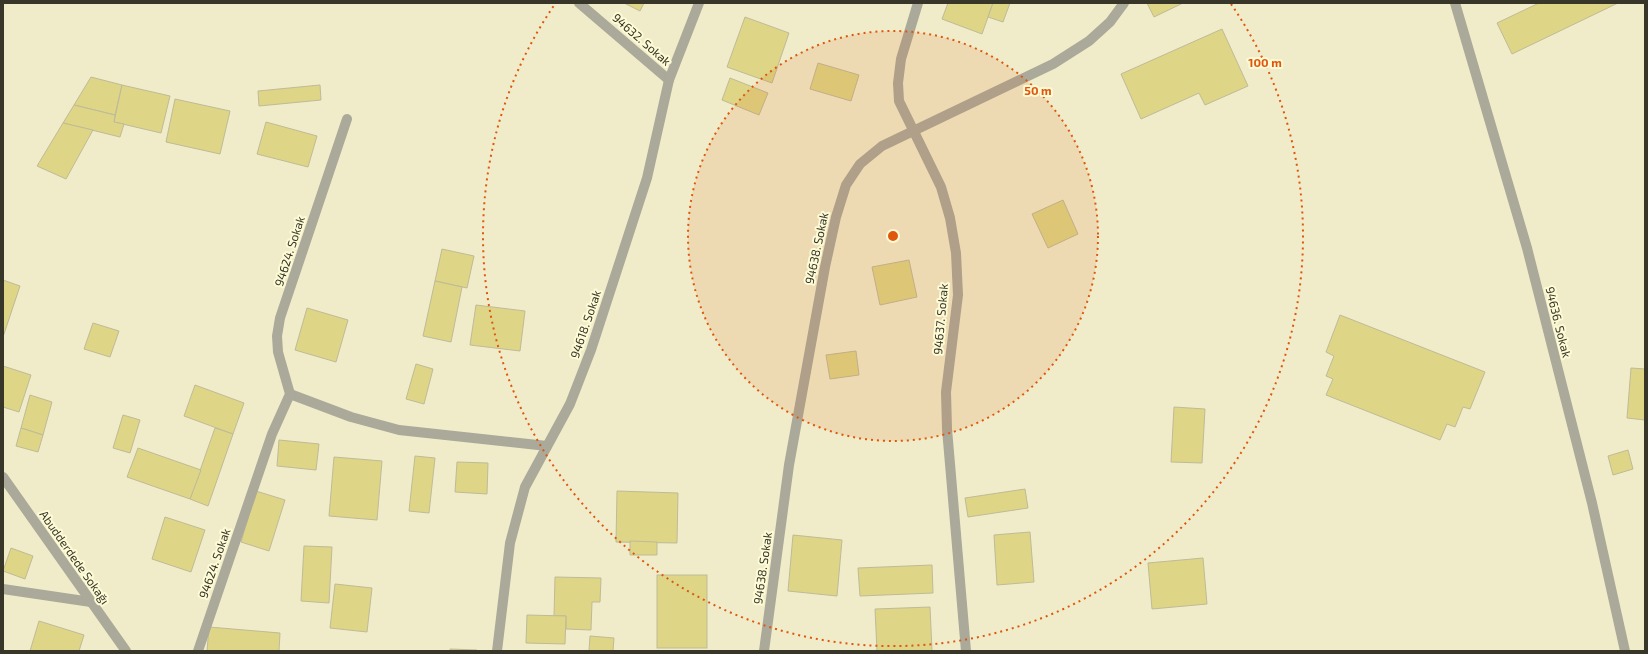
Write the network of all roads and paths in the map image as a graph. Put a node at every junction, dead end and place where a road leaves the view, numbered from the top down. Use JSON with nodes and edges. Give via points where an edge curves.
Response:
{"nodes":[{"id":1,"x":579,"y":3,"type":"edge"},
{"id":2,"x":699,"y":3,"type":"edge"},
{"id":3,"x":918,"y":3,"type":"edge"},
{"id":4,"x":1124,"y":3,"type":"edge"},
{"id":5,"x":1455,"y":3,"type":"edge"},
{"id":6,"x":669,"y":80,"type":"junction"},
{"id":7,"x":347,"y":119,"type":"dead end"},
{"id":8,"x":914,"y":131,"type":"junction"},
{"id":9,"x":290,"y":394,"type":"junction"},
{"id":10,"x":547,"y":446,"type":"junction"},
{"id":11,"x":3,"y":477,"type":"edge"},
{"id":12,"x":3,"y":589,"type":"edge"},
{"id":13,"x":91,"y":602,"type":"junction"},
{"id":14,"x":126,"y":651,"type":"edge"},
{"id":15,"x":198,"y":651,"type":"edge"},
{"id":16,"x":497,"y":651,"type":"edge"},
{"id":17,"x":764,"y":651,"type":"edge"},
{"id":18,"x":966,"y":651,"type":"edge"},
{"id":19,"x":1624,"y":651,"type":"edge"}],
"edges":[{"from":1,"to":6,"type":"street","name":"94632. Sokak"},
{"from":2,"to":6,"type":"street","name":"94618. Sokak"},
{"from":3,"to":8,"type":"street","name":"94637. Sokak","via":[[901,59],[898,83],[899,101]]},
{"from":4,"to":8,"type":"street","name":"94638. Sokak","via":[[1110,22],[1089,41],[1053,64]]},
{"from":5,"to":19,"type":"street","name":"94636. Sokak","via":[[1527,248],[1592,503]]},
{"from":6,"to":10,"type":"street","name":"94618. Sokak","via":[[647,178],[620,265],[570,404]]},
{"from":7,"to":9,"type":"street","name":"94624. Sokak","via":[[280,318],[278,352]]},
{"from":8,"to":17,"type":"street","name":"94638. Sokak","via":[[882,146],[860,164],[846,185],[836,217],[824,266],[790,464]]},
{"from":8,"to":18,"type":"street","name":"94637. Sokak","via":[[941,186],[956,253],[958,295],[946,392]]},
{"from":9,"to":10,"type":"street","via":[[358,419],[399,430]]},
{"from":9,"to":15,"type":"street","name":"94624. Sokak","via":[[272,434]]},
{"from":10,"to":16,"type":"street","name":"94618. Sokak","via":[[525,487],[510,543]]},
{"from":11,"to":13,"type":"street","name":"Abudderdede Sokağı"},
{"from":12,"to":13,"type":"street"},
{"from":13,"to":14,"type":"street","name":"Abudderdede Sokağı"}]}
